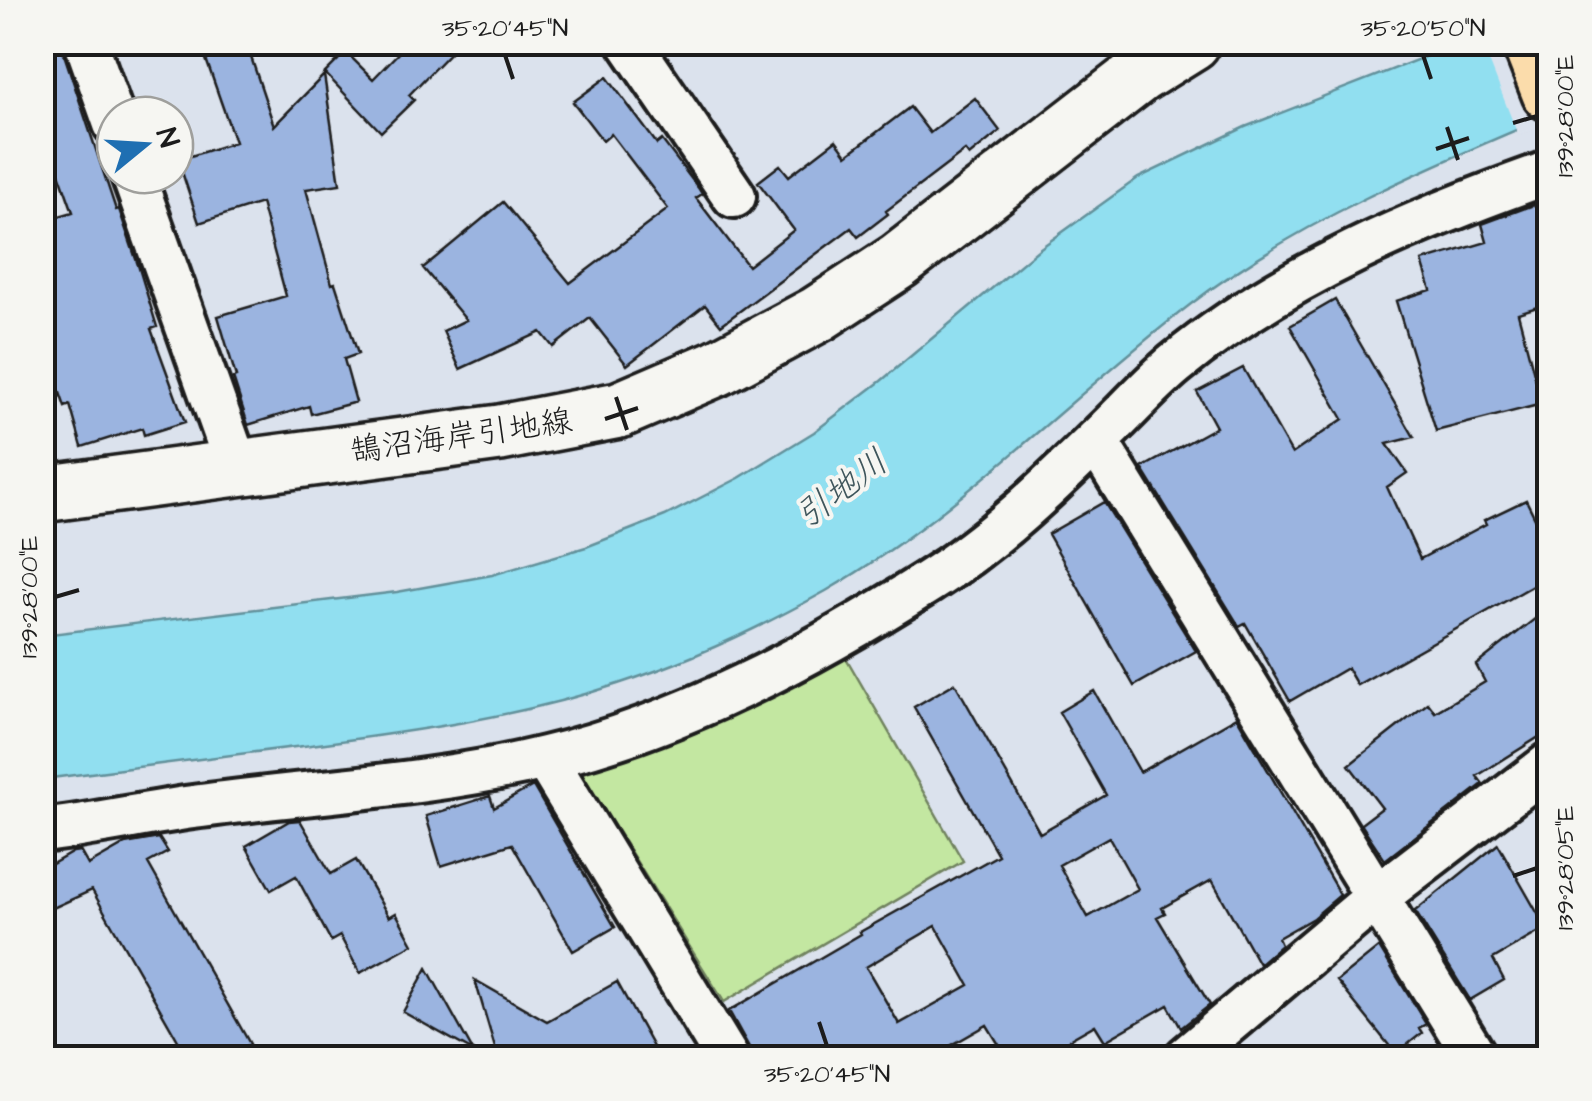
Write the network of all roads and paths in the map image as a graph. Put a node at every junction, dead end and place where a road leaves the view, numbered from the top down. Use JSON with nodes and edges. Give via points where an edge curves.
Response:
{"nodes":[{"id":1,"x":86,"y":42,"type":"edge"},
{"id":2,"x":629,"y":42,"type":"edge"},
{"id":3,"x":1192,"y":42,"type":"edge"},
{"id":4,"x":1530,"y":42,"type":"edge"},
{"id":5,"x":1550,"y":93,"type":"edge"},
{"id":6,"x":105,"y":95,"type":"edge"},
{"id":7,"x":1550,"y":172,"type":"edge"},
{"id":8,"x":140,"y":195,"type":"edge"},
{"id":9,"x":734,"y":196,"type":"dead end"},
{"id":10,"x":1096,"y":441,"type":"junction"},
{"id":11,"x":237,"y":467,"type":"junction"},
{"id":12,"x":46,"y":485,"type":"edge"},
{"id":13,"x":545,"y":758,"type":"junction"},
{"id":14,"x":1550,"y":764,"type":"edge"},
{"id":15,"x":42,"y":831,"type":"edge"},
{"id":16,"x":1377,"y":897,"type":"junction"},
{"id":17,"x":727,"y":1058,"type":"edge"},
{"id":18,"x":1186,"y":1058,"type":"edge"},
{"id":19,"x":1476,"y":1058,"type":"edge"}],
"edges":[{"from":1,"to":6,"type":"street"},
{"from":2,"to":9,"type":"street"},
{"from":3,"to":11,"type":"street","name":"鵠沼海岸引地線","via":[[900,261],[717,368],[618,410],[500,433]]},
{"from":4,"to":5,"type":"main road"},
{"from":7,"to":10,"type":"street","via":[[1366,246],[1249,308],[1174,365]]},
{"from":8,"to":11,"type":"street"},
{"from":10,"to":13,"type":"street","via":[[1020,514],[930,581],[758,678],[666,719]]},
{"from":10,"to":16,"type":"street"},
{"from":11,"to":12,"type":"street","name":"鵠沼海岸引地線"},
{"from":13,"to":15,"type":"street"},
{"from":13,"to":17,"type":"street"},
{"from":14,"to":16,"type":"street"},
{"from":16,"to":18,"type":"street"},
{"from":16,"to":19,"type":"street"}]}
